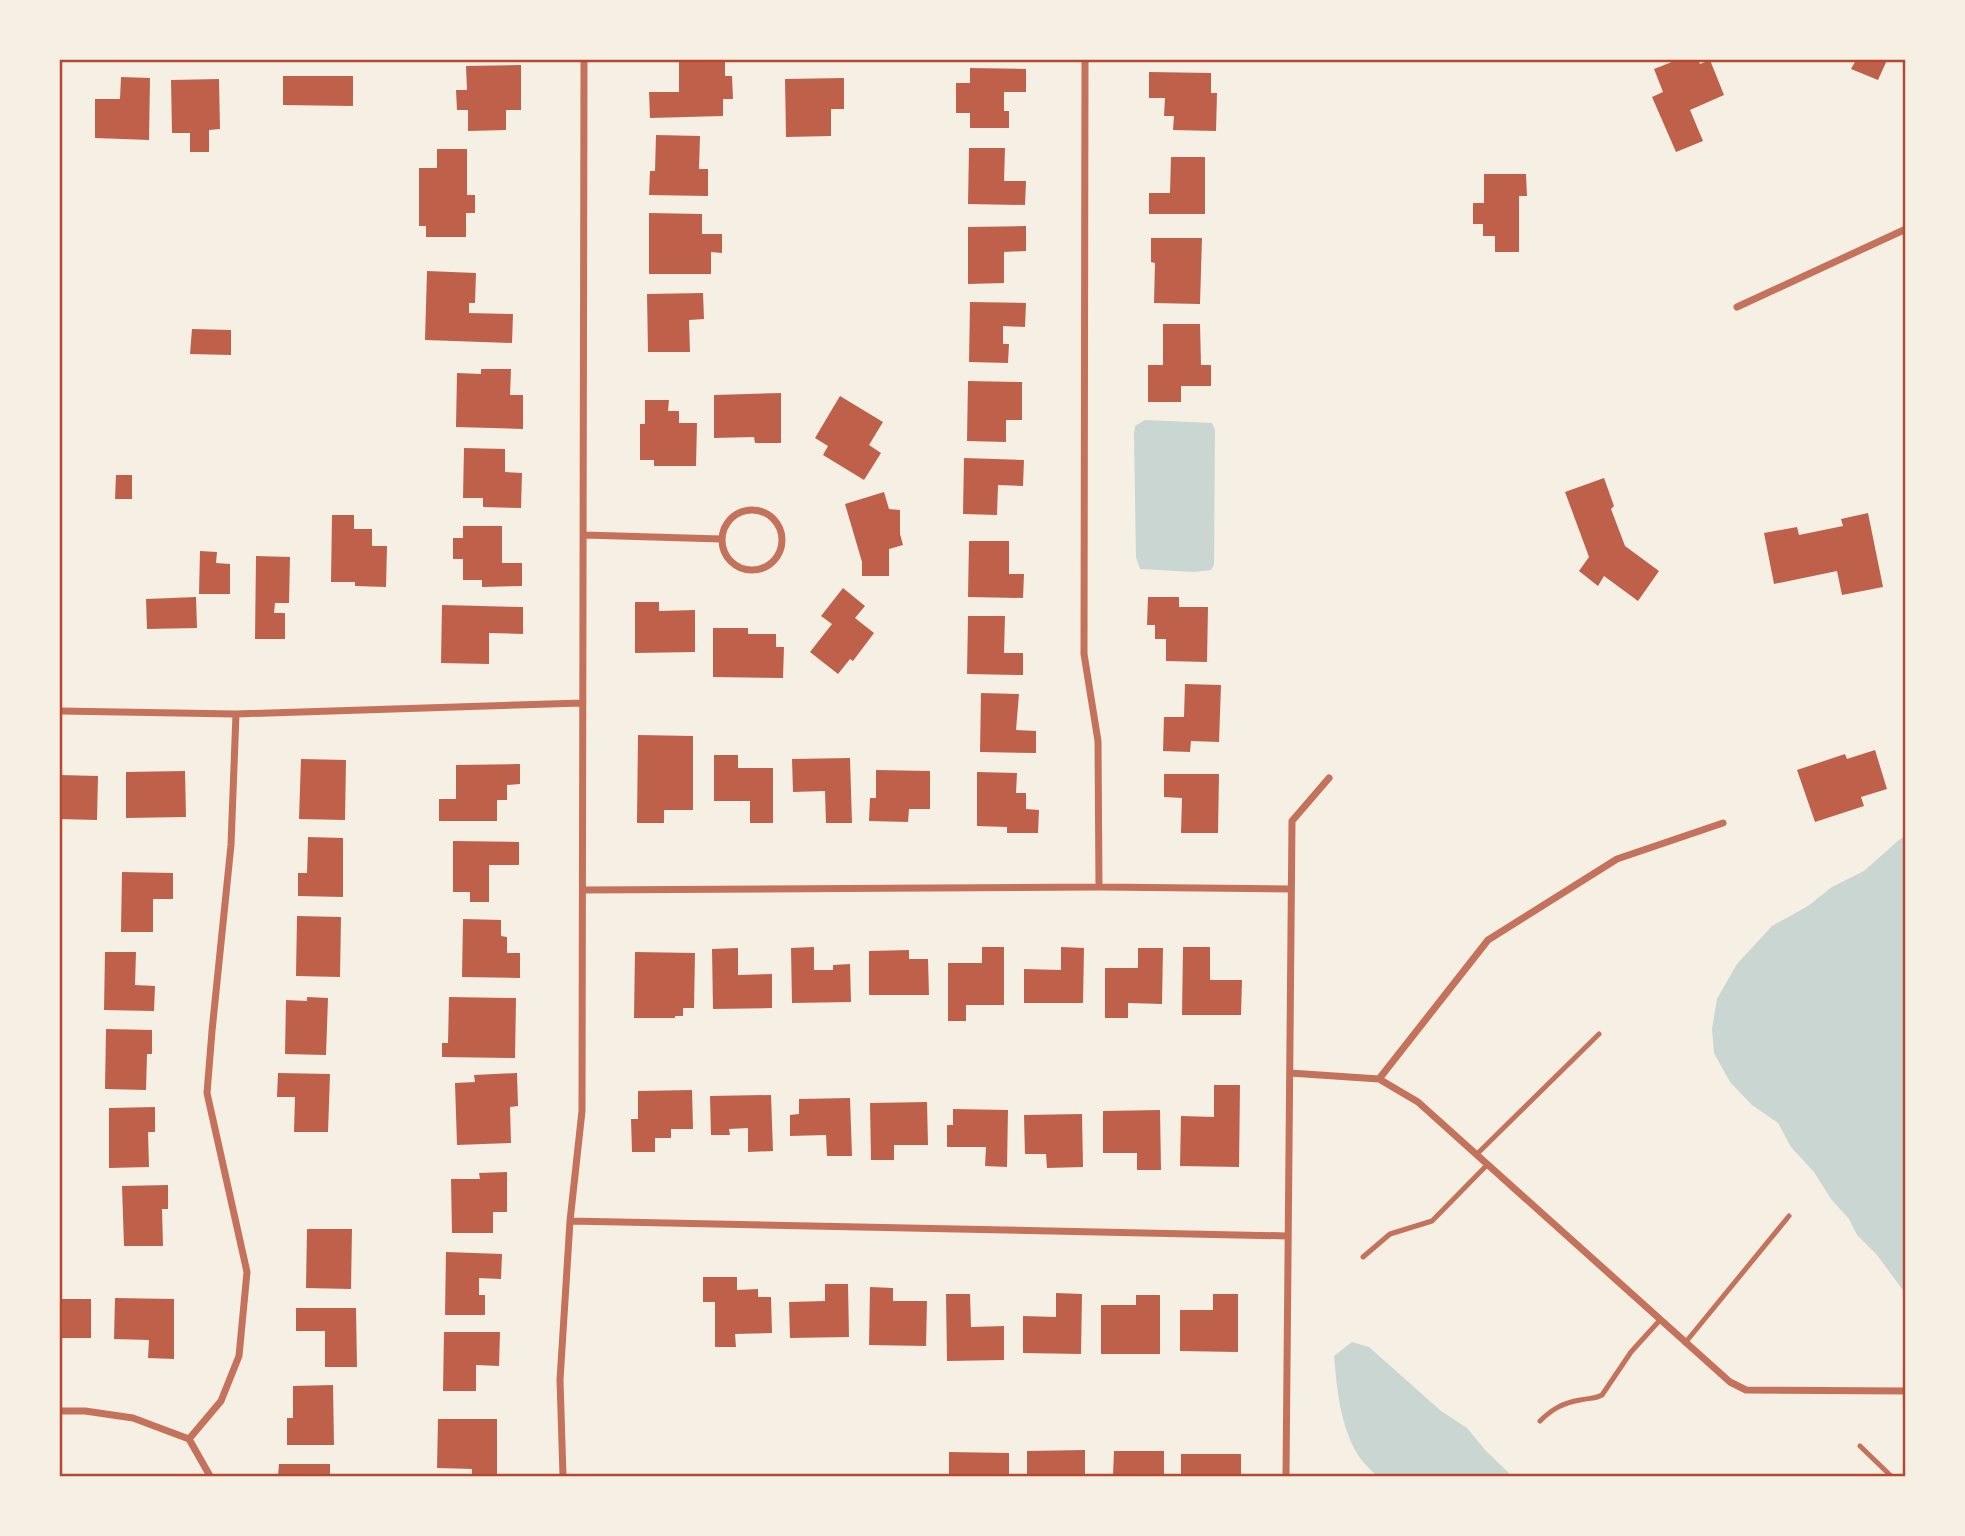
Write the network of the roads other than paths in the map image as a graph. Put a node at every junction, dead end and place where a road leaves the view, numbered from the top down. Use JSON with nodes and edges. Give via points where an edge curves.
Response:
{"nodes":[{"id":1,"x":584,"y":60,"type":"edge"},
{"id":2,"x":1085,"y":60,"type":"edge"},
{"id":3,"x":1906,"y":229,"type":"edge"},
{"id":4,"x":1737,"y":307,"type":"dead end"},
{"id":5,"x":584,"y":535,"type":"junction"},
{"id":6,"x":721,"y":538,"type":"junction"},
{"id":7,"x":582,"y":704,"type":"junction"},
{"id":8,"x":60,"y":711,"type":"edge"},
{"id":9,"x":236,"y":714,"type":"junction"},
{"id":10,"x":1329,"y":778,"type":"dead end"},
{"id":11,"x":1723,"y":823,"type":"dead end"},
{"id":12,"x":1099,"y":887,"type":"junction"},
{"id":13,"x":1291,"y":888,"type":"junction"},
{"id":14,"x":583,"y":890,"type":"junction"},
{"id":15,"x":1599,"y":1034,"type":"dead end"},
{"id":16,"x":1290,"y":1073,"type":"junction"},
{"id":17,"x":1379,"y":1079,"type":"junction"},
{"id":18,"x":1476,"y":1155,"type":"junction"},
{"id":19,"x":1487,"y":1165,"type":"junction"},
{"id":20,"x":1789,"y":1216,"type":"dead end"},
{"id":21,"x":570,"y":1221,"type":"junction"},
{"id":22,"x":1287,"y":1236,"type":"junction"},
{"id":23,"x":1363,"y":1257,"type":"dead end"},
{"id":24,"x":1660,"y":1320,"type":"junction"},
{"id":25,"x":1685,"y":1343,"type":"junction"},
{"id":26,"x":1906,"y":1391,"type":"edge"},
{"id":27,"x":60,"y":1411,"type":"edge"},
{"id":28,"x":1540,"y":1421,"type":"dead end"},
{"id":29,"x":189,"y":1439,"type":"junction"},
{"id":30,"x":1860,"y":1446,"type":"dead end"},
{"id":31,"x":210,"y":1476,"type":"edge"},
{"id":32,"x":563,"y":1476,"type":"edge"},
{"id":33,"x":1286,"y":1476,"type":"edge"},
{"id":34,"x":1891,"y":1476,"type":"edge"}],
"edges":[{"from":1,"to":5,"type":"street"},
{"from":2,"to":12,"type":"street","via":[[1084,654],[1098,741]]},
{"from":3,"to":4,"type":"street"},
{"from":5,"to":6,"type":"street"},
{"from":5,"to":7,"type":"street"},
{"from":6,"to":6,"type":"street","via":[[730,561],[751,570],[773,562],[783,541],[775,519],[753,509],[731,517]]},
{"from":7,"to":9,"type":"street"},
{"from":7,"to":14,"type":"street"},
{"from":8,"to":9,"type":"street"},
{"from":9,"to":29,"type":"street","via":[[232,845],[207,1093],[247,1272],[239,1356],[221,1401]]},
{"from":10,"to":13,"type":"street","via":[[1292,821]]},
{"from":11,"to":17,"type":"street","via":[[1617,859],[1488,940]]},
{"from":12,"to":13,"type":"street"},
{"from":12,"to":14,"type":"street"},
{"from":13,"to":16,"type":"street"},
{"from":14,"to":21,"type":"street","via":[[582,1111]]},
{"from":15,"to":18,"type":"lane"},
{"from":16,"to":17,"type":"street"},
{"from":16,"to":22,"type":"street"},
{"from":17,"to":18,"type":"street","via":[[1418,1102]]},
{"from":18,"to":19,"type":"street"},
{"from":19,"to":23,"type":"lane","via":[[1432,1221],[1390,1234]]},
{"from":19,"to":24,"type":"street"},
{"from":20,"to":25,"type":"lane"},
{"from":21,"to":22,"type":"street"},
{"from":21,"to":32,"type":"street","via":[[560,1380]]},
{"from":22,"to":33,"type":"street"},
{"from":24,"to":25,"type":"street"},
{"from":24,"to":28,"type":"lane","via":[[1602,1395],[1558,1406]]},
{"from":25,"to":26,"type":"street","via":[[1746,1390]]},
{"from":27,"to":29,"type":"street","via":[[133,1418]]},
{"from":29,"to":31,"type":"street"},
{"from":30,"to":34,"type":"lane"}]}
